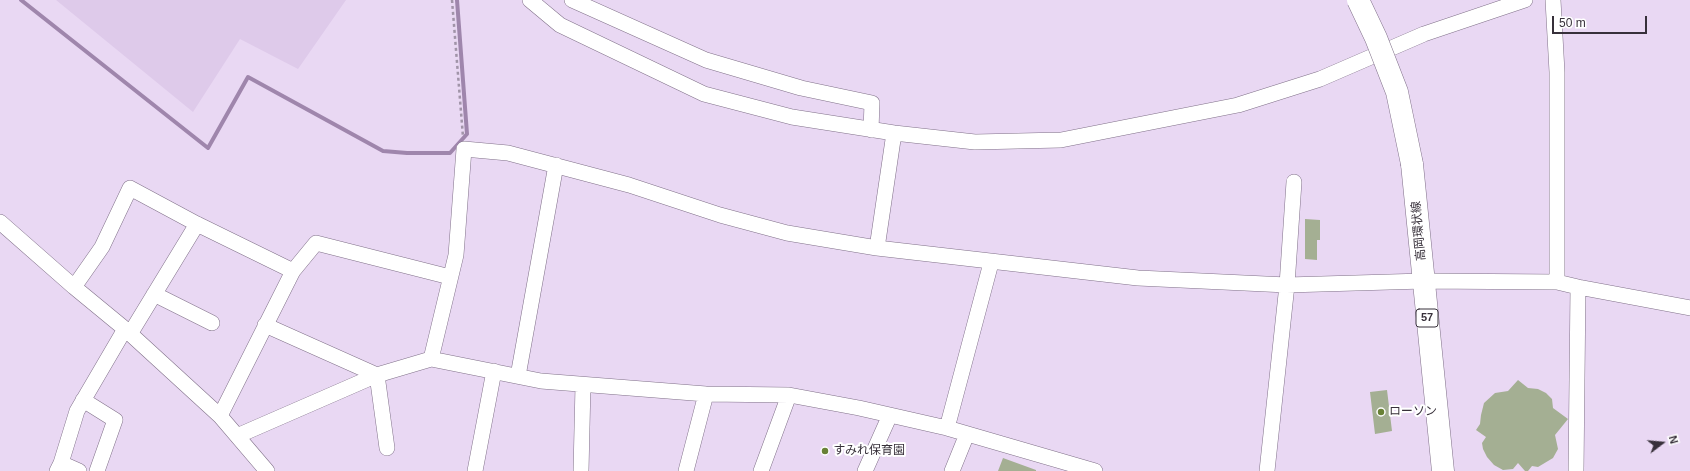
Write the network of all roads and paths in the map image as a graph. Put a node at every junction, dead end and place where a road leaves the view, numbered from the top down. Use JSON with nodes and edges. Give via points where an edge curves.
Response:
{"nodes":[{"id":1,"x":452,"y":0,"type":"edge"},
{"id":2,"x":530,"y":0,"type":"edge"},
{"id":3,"x":572,"y":0,"type":"edge"},
{"id":4,"x":1358,"y":0,"type":"edge"},
{"id":5,"x":1525,"y":0,"type":"edge"},
{"id":6,"x":1553,"y":0,"type":"edge"},
{"id":7,"x":871,"y":130,"type":"junction"},
{"id":8,"x":894,"y":133,"type":"junction"},
{"id":9,"x":464,"y":149,"type":"junction"},
{"id":10,"x":556,"y":165,"type":"junction"},
{"id":11,"x":1294,"y":182,"type":"dead end"},
{"id":12,"x":0,"y":222,"type":"edge"},
{"id":13,"x":197,"y":224,"type":"junction"},
{"id":14,"x":877,"y":248,"type":"junction"},
{"id":15,"x":991,"y":262,"type":"junction"},
{"id":16,"x":292,"y":271,"type":"junction"},
{"id":17,"x":450,"y":277,"type":"junction"},
{"id":18,"x":1424,"y":281,"type":"junction"},
{"id":19,"x":1557,"y":282,"type":"junction"},
{"id":20,"x":1288,"y":285,"type":"junction"},
{"id":21,"x":74,"y":287,"type":"junction"},
{"id":22,"x":1578,"y":287,"type":"junction"},
{"id":23,"x":154,"y":294,"type":"junction"},
{"id":24,"x":1690,"y":308,"type":"edge"},
{"id":25,"x":212,"y":323,"type":"dead end"},
{"id":26,"x":265,"y":325,"type":"junction"},
{"id":27,"x":128,"y":331,"type":"junction"},
{"id":28,"x":431,"y":359,"type":"junction"},
{"id":29,"x":494,"y":371,"type":"junction"},
{"id":30,"x":377,"y":375,"type":"junction"},
{"id":31,"x":518,"y":376,"type":"junction"},
{"id":32,"x":583,"y":385,"type":"junction"},
{"id":33,"x":706,"y":394,"type":"junction"},
{"id":34,"x":789,"y":395,"type":"junction"},
{"id":35,"x":83,"y":400,"type":"junction"},
{"id":36,"x":890,"y":415,"type":"junction"},
{"id":37,"x":220,"y":416,"type":"junction"},
{"id":38,"x":947,"y":428,"type":"junction"},
{"id":39,"x":967,"y":434,"type":"junction"},
{"id":40,"x":238,"y":436,"type":"junction"},
{"id":41,"x":387,"y":448,"type":"dead end"},
{"id":42,"x":59,"y":467,"type":"edge"},
{"id":43,"x":79,"y":471,"type":"edge"},
{"id":44,"x":97,"y":471,"type":"edge"},
{"id":45,"x":267,"y":471,"type":"edge"},
{"id":46,"x":475,"y":471,"type":"edge"},
{"id":47,"x":581,"y":471,"type":"edge"},
{"id":48,"x":686,"y":471,"type":"edge"},
{"id":49,"x":761,"y":471,"type":"edge"},
{"id":50,"x":865,"y":471,"type":"edge"},
{"id":51,"x":952,"y":471,"type":"edge"},
{"id":52,"x":1095,"y":471,"type":"edge"},
{"id":53,"x":1267,"y":471,"type":"edge"},
{"id":54,"x":1443,"y":471,"type":"edge"},
{"id":55,"x":1576,"y":471,"type":"edge"}],
"edges":[{"from":1,"to":9,"type":"path"},
{"from":2,"to":7,"type":"street","via":[[560,25],[704,94],[792,117]]},
{"from":3,"to":7,"type":"street","via":[[706,60],[801,88],[872,103]]},
{"from":4,"to":18,"type":"main road","name":"高岡環状線","number":"57","bridge":true,"via":[[1397,92],[1412,164]]},
{"from":5,"to":8,"type":"street","via":[[1424,34],[1320,79],[1238,105],[1061,140],[975,142]]},
{"from":6,"to":19,"type":"street","via":[[1557,72]]},
{"from":7,"to":8,"type":"street"},
{"from":8,"to":14,"type":"street"},
{"from":9,"to":10,"type":"street","via":[[508,153]]},
{"from":9,"to":17,"type":"street","via":[[456,255]]},
{"from":10,"to":14,"type":"street","via":[[787,233]]},
{"from":10,"to":31,"type":"street"},
{"from":11,"to":20,"type":"street"},
{"from":12,"to":21,"type":"street"},
{"from":13,"to":16,"type":"street"},
{"from":13,"to":21,"type":"street","via":[[130,188],[102,247]]},
{"from":13,"to":23,"type":"street"},
{"from":14,"to":15,"type":"street"},
{"from":15,"to":20,"type":"street","via":[[1138,278]]},
{"from":15,"to":38,"type":"street"},
{"from":16,"to":17,"type":"street","via":[[316,242]]},
{"from":16,"to":26,"type":"street"},
{"from":17,"to":28,"type":"street"},
{"from":18,"to":19,"type":"street"},
{"from":18,"to":20,"type":"street"},
{"from":18,"to":54,"type":"main road","name":"高岡環状線","number":"57"},
{"from":19,"to":22,"type":"street"},
{"from":20,"to":53,"type":"street"},
{"from":21,"to":27,"type":"street"},
{"from":22,"to":24,"type":"street"},
{"from":22,"to":55,"type":"street"},
{"from":23,"to":25,"type":"street"},
{"from":23,"to":27,"type":"street"},
{"from":26,"to":30,"type":"street"},
{"from":26,"to":37,"type":"street"},
{"from":27,"to":35,"type":"street"},
{"from":27,"to":37,"type":"street"},
{"from":28,"to":29,"type":"street"},
{"from":28,"to":30,"type":"street"},
{"from":29,"to":31,"type":"street"},
{"from":29,"to":46,"type":"street"},
{"from":30,"to":40,"type":"street"},
{"from":30,"to":41,"type":"street"},
{"from":31,"to":32,"type":"street"},
{"from":32,"to":33,"type":"street"},
{"from":32,"to":47,"type":"street"},
{"from":33,"to":34,"type":"street"},
{"from":33,"to":48,"type":"street"},
{"from":34,"to":36,"type":"street"},
{"from":34,"to":49,"type":"street"},
{"from":35,"to":42,"type":"street"},
{"from":35,"to":44,"type":"street","via":[[115,420]]},
{"from":36,"to":38,"type":"street"},
{"from":36,"to":50,"type":"street"},
{"from":37,"to":40,"type":"street"},
{"from":38,"to":39,"type":"street"},
{"from":39,"to":51,"type":"street"},
{"from":39,"to":52,"type":"street"},
{"from":40,"to":45,"type":"street"},
{"from":42,"to":43,"type":"street"}]}
